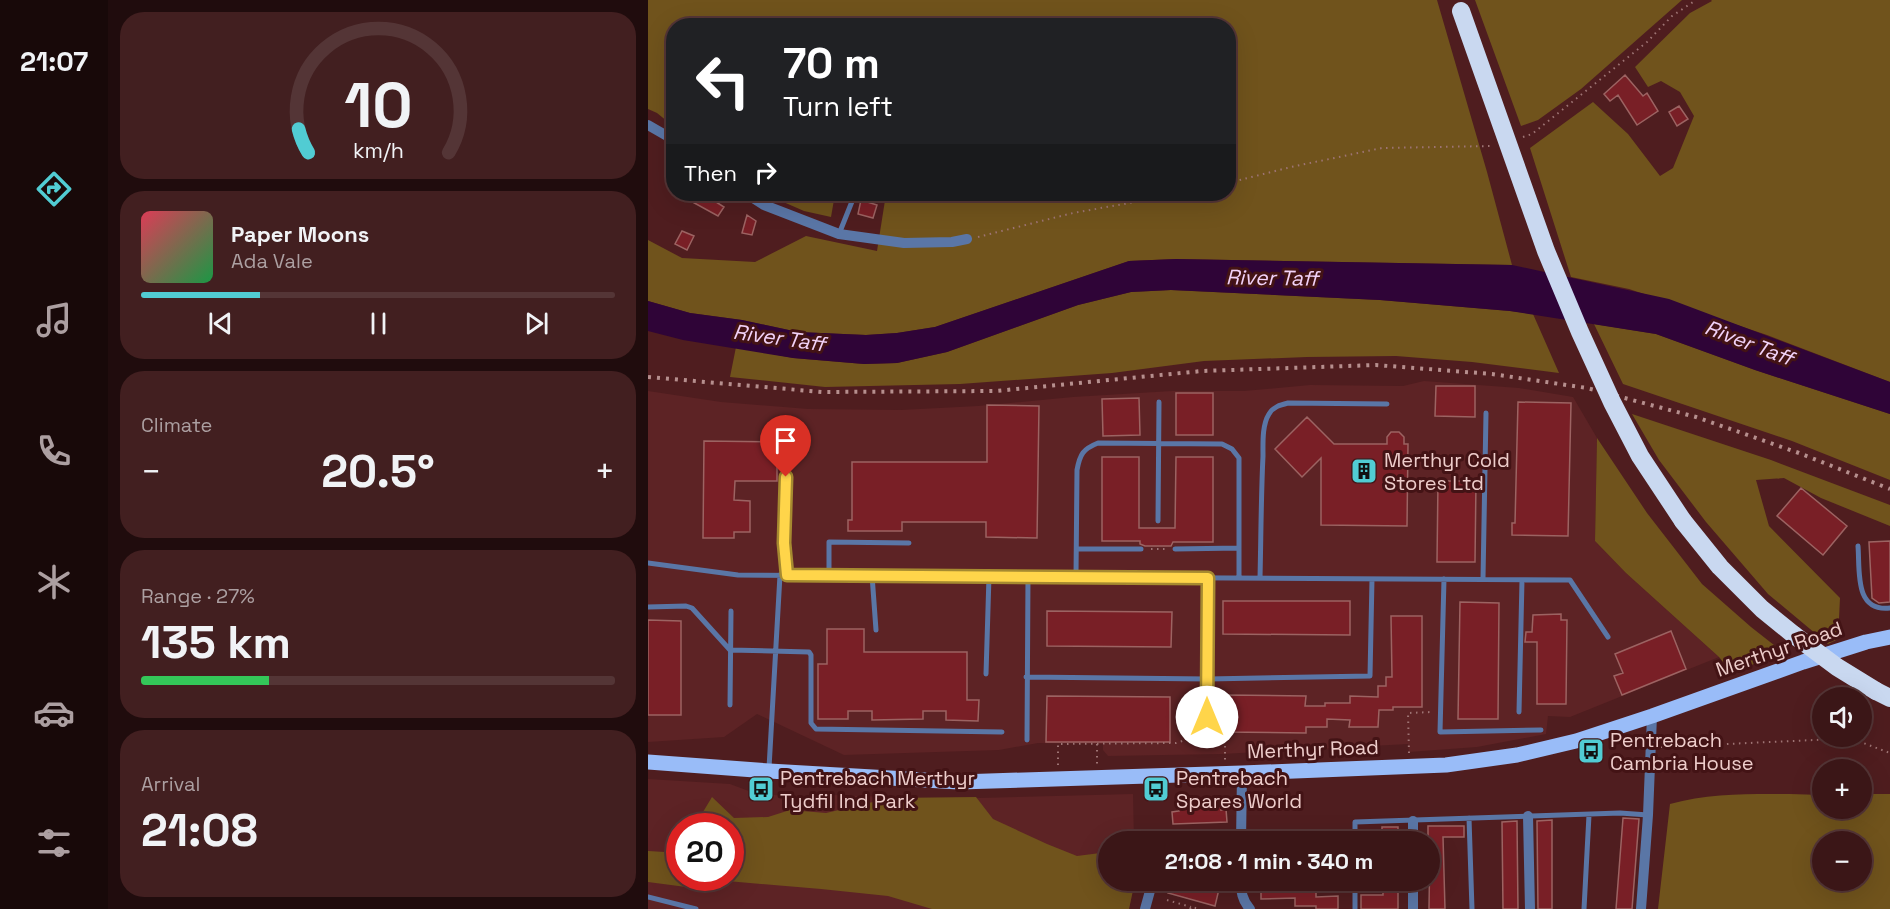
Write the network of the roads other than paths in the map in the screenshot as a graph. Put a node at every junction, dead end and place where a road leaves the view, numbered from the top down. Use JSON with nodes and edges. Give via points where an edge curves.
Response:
{"nodes":[{"id":1,"x":1459,"y":6,"type":"edge"},
{"id":2,"x":648,"y":125,"type":"edge"},
{"id":3,"x":666,"y":135,"type":"edge"},
{"id":4,"x":758,"y":201,"type":"edge"},
{"id":5,"x":852,"y":201,"type":"edge"},
{"id":6,"x":839,"y":234,"type":"junction"},
{"id":7,"x":967,"y":239,"type":"road end"},
{"id":8,"x":1159,"y":402,"type":"dead end"},
{"id":9,"x":1387,"y":404,"type":"dead end"},
{"id":10,"x":1486,"y":413,"type":"dead end"},
{"id":11,"x":787,"y":433,"type":"dead end"},
{"id":12,"x":1159,"y":444,"type":"junction"},
{"id":13,"x":1158,"y":521,"type":"dead end"},
{"id":14,"x":909,"y":543,"type":"dead end"},
{"id":15,"x":1858,"y":546,"type":"dead end"},
{"id":16,"x":1239,"y":548,"type":"junction"},
{"id":17,"x":1077,"y":549,"type":"junction"},
{"id":18,"x":1141,"y":549,"type":"road end"},
{"id":19,"x":1175,"y":549,"type":"road end"},
{"id":20,"x":648,"y":563,"type":"edge"},
{"id":21,"x":780,"y":575,"type":"junction"},
{"id":22,"x":787,"y":575,"type":"junction"},
{"id":23,"x":829,"y":575,"type":"junction"},
{"id":24,"x":872,"y":575,"type":"junction"},
{"id":25,"x":989,"y":576,"type":"junction"},
{"id":26,"x":1028,"y":576,"type":"junction"},
{"id":27,"x":1076,"y":576,"type":"junction"},
{"id":28,"x":1208,"y":578,"type":"junction"},
{"id":29,"x":1239,"y":578,"type":"junction"},
{"id":30,"x":1260,"y":578,"type":"junction"},
{"id":31,"x":1372,"y":579,"type":"junction"},
{"id":32,"x":1444,"y":579,"type":"junction"},
{"id":33,"x":1483,"y":579,"type":"junction"},
{"id":34,"x":1522,"y":579,"type":"junction"},
{"id":35,"x":648,"y":607,"type":"edge"},
{"id":36,"x":1890,"y":608,"type":"edge"},
{"id":37,"x":731,"y":611,"type":"dead end"},
{"id":38,"x":876,"y":630,"type":"dead end"},
{"id":39,"x":1608,"y":637,"type":"dead end"},
{"id":40,"x":1890,"y":637,"type":"edge"},
{"id":41,"x":730,"y":650,"type":"junction"},
{"id":42,"x":776,"y":650,"type":"junction"},
{"id":43,"x":986,"y":674,"type":"dead end"},
{"id":44,"x":1026,"y":677,"type":"junction"},
{"id":45,"x":1208,"y":678,"type":"junction"},
{"id":46,"x":1883,"y":694,"type":"edge"},
{"id":47,"x":730,"y":705,"type":"dead end"},
{"id":48,"x":1519,"y":712,"type":"dead end"},
{"id":49,"x":1652,"y":716,"type":"junction"},
{"id":50,"x":1541,"y":730,"type":"dead end"},
{"id":51,"x":1002,"y":732,"type":"dead end"},
{"id":52,"x":1207,"y":736,"type":"road end"},
{"id":53,"x":1027,"y":740,"type":"dead end"},
{"id":54,"x":648,"y":762,"type":"edge"},
{"id":55,"x":769,"y":771,"type":"junction"},
{"id":56,"x":1242,"y":773,"type":"junction"},
{"id":57,"x":1589,"y":815,"type":"junction"},
{"id":58,"x":1648,"y":815,"type":"junction"},
{"id":59,"x":1528,"y":816,"type":"junction"},
{"id":60,"x":1469,"y":818,"type":"junction"},
{"id":61,"x":1413,"y":821,"type":"junction"},
{"id":62,"x":1242,"y":831,"type":"edge"},
{"id":63,"x":1355,"y":831,"type":"edge"},
{"id":64,"x":1413,"y":831,"type":"edge"},
{"id":65,"x":1150,"y":891,"type":"edge"},
{"id":66,"x":1241,"y":891,"type":"edge"},
{"id":67,"x":1355,"y":891,"type":"edge"},
{"id":68,"x":1413,"y":891,"type":"edge"},
{"id":69,"x":648,"y":897,"type":"edge"},
{"id":70,"x":696,"y":909,"type":"edge"},
{"id":71,"x":1145,"y":909,"type":"edge"},
{"id":72,"x":1250,"y":909,"type":"edge"},
{"id":73,"x":1355,"y":909,"type":"edge"},
{"id":74,"x":1413,"y":909,"type":"edge"},
{"id":75,"x":1472,"y":909,"type":"edge"},
{"id":76,"x":1530,"y":909,"type":"edge"},
{"id":77,"x":1584,"y":909,"type":"edge"},
{"id":78,"x":1641,"y":909,"type":"edge"}],
"edges":[{"from":1,"to":46,"type":"highway","bridge":true,"via":[[1546,251],[1640,456],[1683,521],[1720,567],[1762,609],[1837,667]]},
{"from":2,"to":3,"type":"street"},
{"from":4,"to":6,"type":"street"},
{"from":5,"to":6,"type":"lane"},
{"from":6,"to":7,"type":"street","via":[[904,243]]},
{"from":8,"to":12,"type":"lane"},
{"from":9,"to":30,"type":"lane","via":[[1288,403],[1269,414],[1264,437]]},
{"from":10,"to":33,"type":"lane"},
{"from":11,"to":22,"type":"lane"},
{"from":12,"to":13,"type":"lane"},
{"from":12,"to":16,"type":"lane","via":[[1222,444],[1239,458]]},
{"from":12,"to":17,"type":"lane","via":[[1098,443],[1087,447],[1079,457]]},
{"from":14,"to":23,"type":"lane","via":[[829,542]]},
{"from":15,"to":36,"type":"lane","via":[[1865,600],[1879,610]]},
{"from":16,"to":19,"type":"lane"},
{"from":16,"to":29,"type":"lane"},
{"from":17,"to":18,"type":"lane"},
{"from":17,"to":27,"type":"lane"},
{"from":20,"to":21,"type":"lane","via":[[738,575]]},
{"from":21,"to":22,"type":"lane"},
{"from":21,"to":42,"type":"lane"},
{"from":22,"to":23,"type":"lane"},
{"from":23,"to":24,"type":"lane"},
{"from":24,"to":25,"type":"lane"},
{"from":24,"to":38,"type":"lane"},
{"from":25,"to":26,"type":"lane"},
{"from":25,"to":43,"type":"lane"},
{"from":26,"to":27,"type":"lane"},
{"from":26,"to":44,"type":"lane"},
{"from":27,"to":28,"type":"lane"},
{"from":28,"to":29,"type":"lane"},
{"from":28,"to":45,"type":"lane"},
{"from":29,"to":30,"type":"lane"},
{"from":30,"to":31,"type":"lane"},
{"from":31,"to":32,"type":"lane"},
{"from":31,"to":45,"type":"lane","via":[[1370,676]]},
{"from":32,"to":33,"type":"lane"},
{"from":32,"to":50,"type":"lane","via":[[1440,732]]},
{"from":33,"to":34,"type":"lane"},
{"from":34,"to":39,"type":"lane","via":[[1570,580]]},
{"from":34,"to":48,"type":"lane"},
{"from":35,"to":41,"type":"lane","via":[[692,608]]},
{"from":37,"to":41,"type":"lane"},
{"from":40,"to":49,"type":"main road","name":"Merthyr Road","via":[[1803,662]]},
{"from":41,"to":42,"type":"lane"},
{"from":41,"to":47,"type":"lane"},
{"from":42,"to":51,"type":"lane","via":[[811,655],[811,723],[816,729]]},
{"from":42,"to":55,"type":"lane"},
{"from":44,"to":45,"type":"lane"},
{"from":44,"to":53,"type":"lane"},
{"from":45,"to":52,"type":"lane"},
{"from":49,"to":56,"type":"main road","name":"Merthyr Road","via":[[1576,741],[1517,755],[1446,765]]},
{"from":49,"to":58,"type":"street"},
{"from":54,"to":55,"type":"main road","name":"Merthyr Road"},
{"from":55,"to":56,"type":"main road","name":"Merthyr Road","via":[[959,782]]},
{"from":56,"to":62,"type":"street"},
{"from":57,"to":58,"type":"lane"},
{"from":57,"to":59,"type":"lane"},
{"from":57,"to":77,"type":"lane"},
{"from":58,"to":78,"type":"street"},
{"from":59,"to":60,"type":"lane"},
{"from":59,"to":76,"type":"street"},
{"from":60,"to":61,"type":"lane"},
{"from":60,"to":75,"type":"lane"},
{"from":61,"to":63,"type":"lane","via":[[1355,822]]},
{"from":61,"to":64,"type":"street"},
{"from":65,"to":71,"type":"street"},
{"from":66,"to":72,"type":"street"},
{"from":67,"to":73,"type":"lane"},
{"from":68,"to":74,"type":"street"},
{"from":69,"to":70,"type":"lane"}]}
